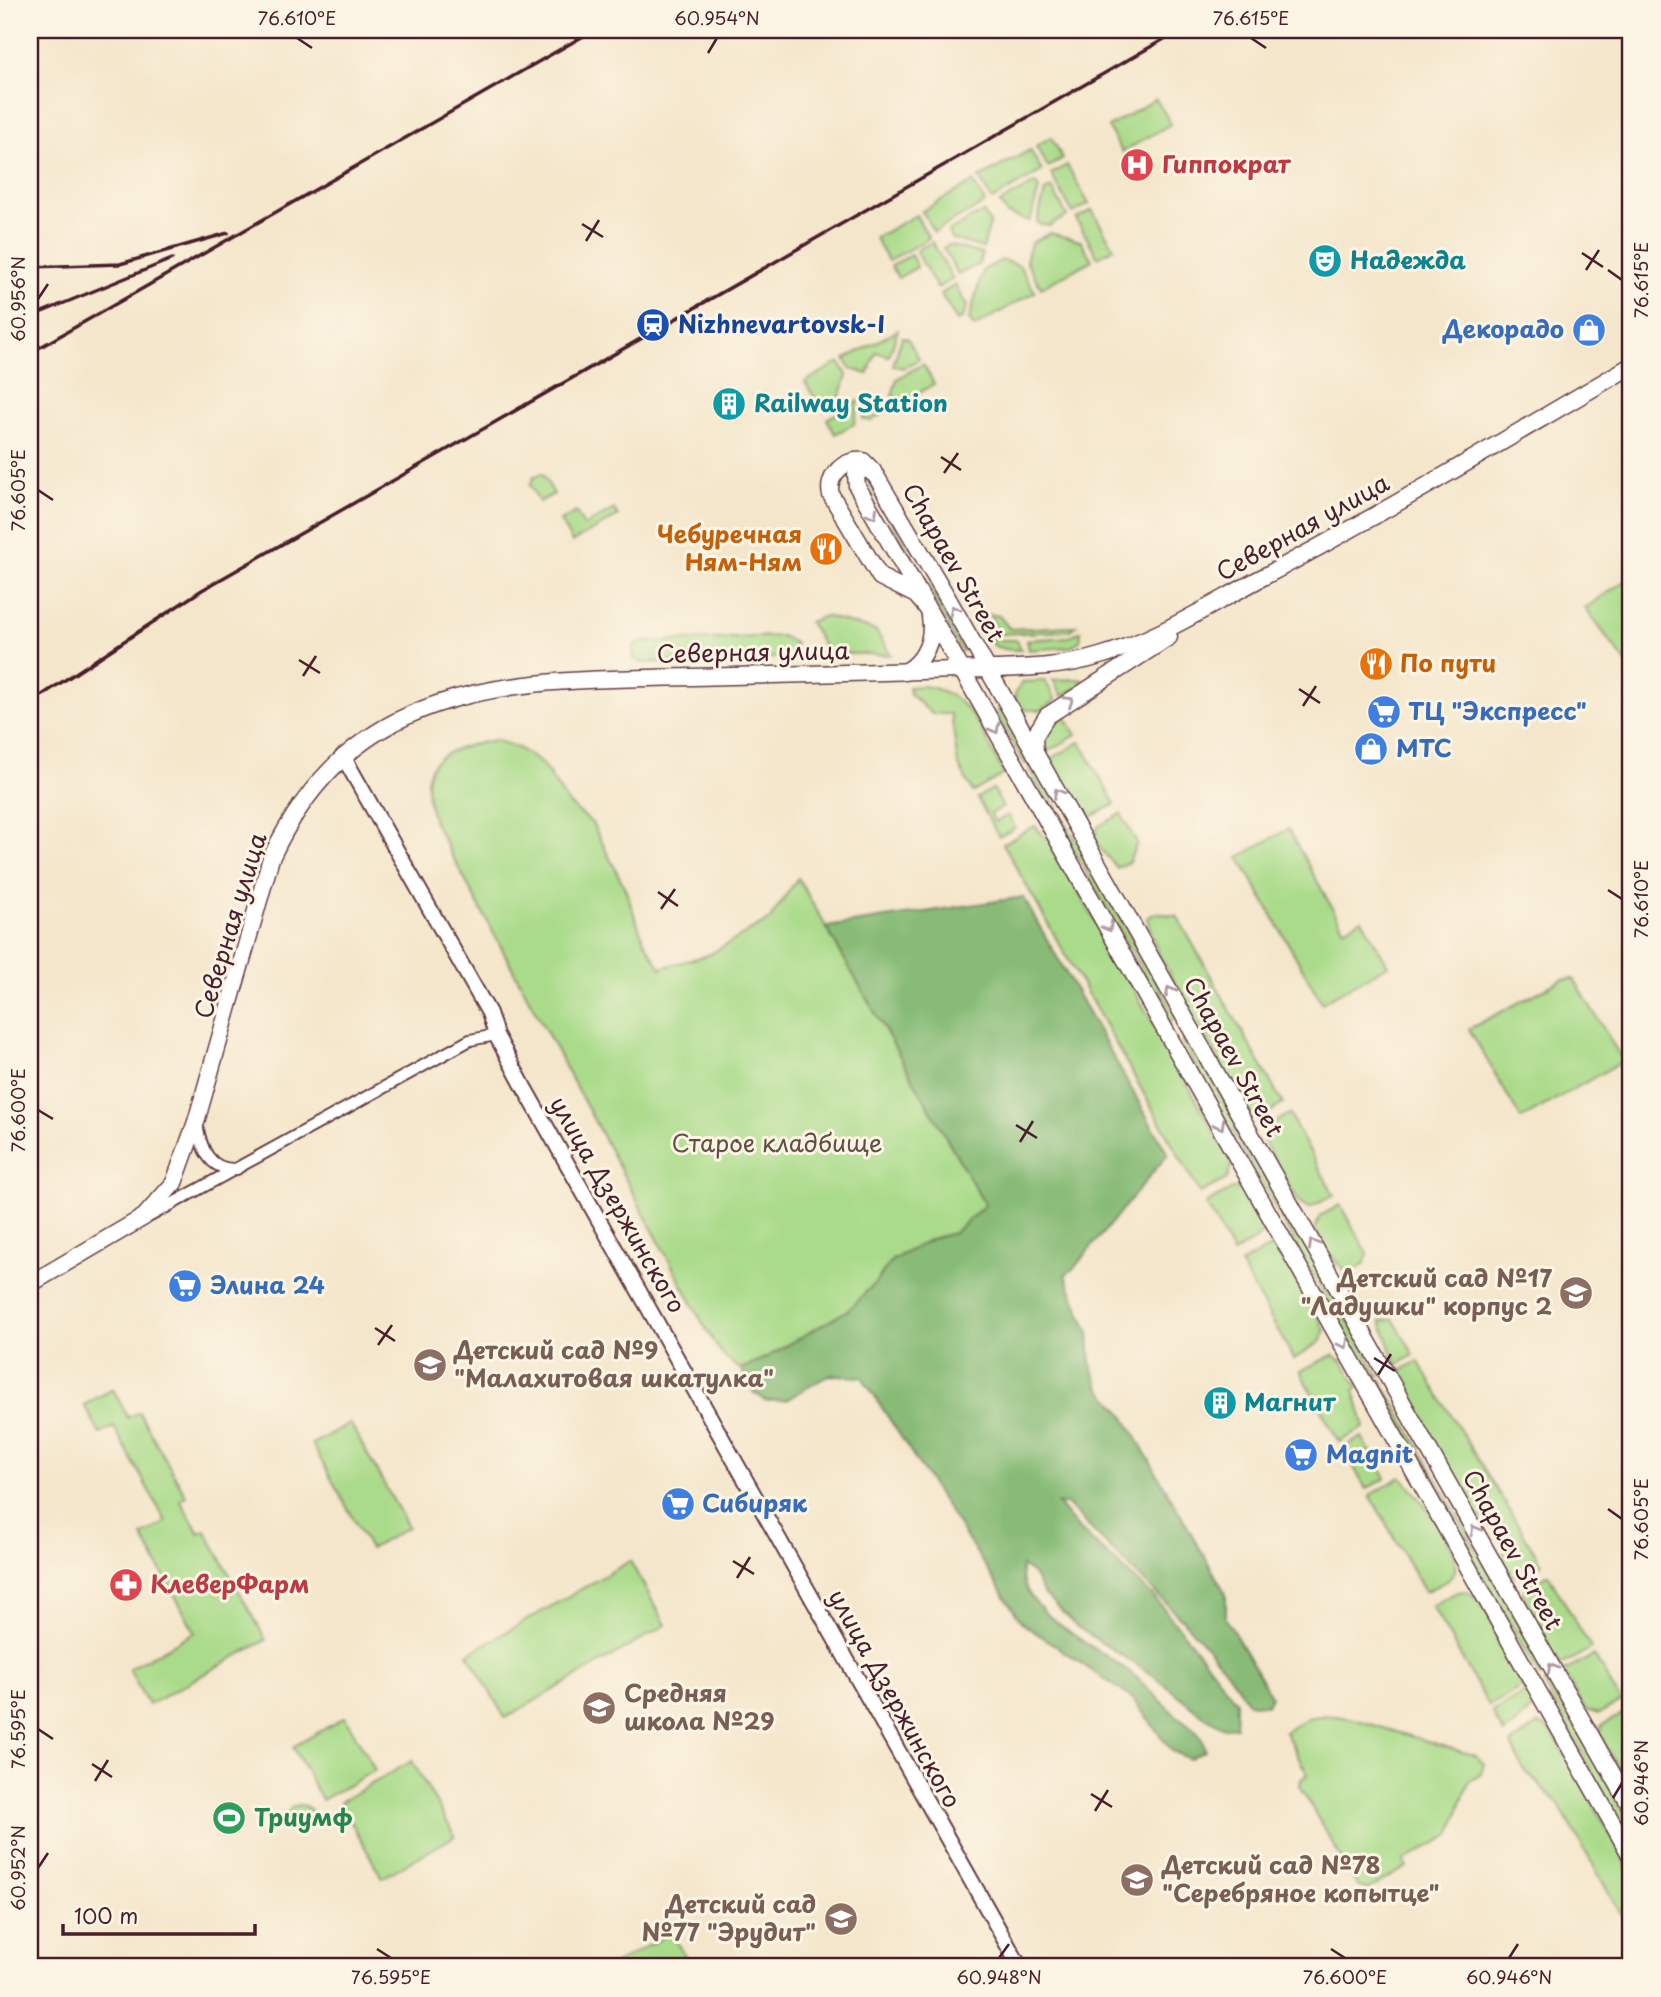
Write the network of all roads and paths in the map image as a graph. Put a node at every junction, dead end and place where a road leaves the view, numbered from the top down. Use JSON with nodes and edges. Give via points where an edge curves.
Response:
{"nodes":[{"id":1,"x":1631,"y":366,"type":"edge"},
{"id":2,"x":876,"y":476,"type":"junction"},
{"id":3,"x":1276,"y":570,"type":"junction"},
{"id":4,"x":925,"y":604,"type":"junction"},
{"id":5,"x":987,"y":669,"type":"junction"},
{"id":6,"x":962,"y":670,"type":"junction"},
{"id":7,"x":904,"y":672,"type":"junction"},
{"id":8,"x":1035,"y":753,"type":"junction"},
{"id":9,"x":343,"y":755,"type":"junction"},
{"id":10,"x":1189,"y":1025,"type":"junction"},
{"id":11,"x":496,"y":1035,"type":"junction"},
{"id":12,"x":1170,"y":1036,"type":"junction"},
{"id":13,"x":196,"y":1122,"type":"junction"},
{"id":14,"x":240,"y":1169,"type":"junction"},
{"id":15,"x":132,"y":1226,"type":"junction"},
{"id":16,"x":30,"y":1284,"type":"edge"},
{"id":17,"x":1631,"y":1807,"type":"edge"},
{"id":18,"x":1631,"y":1856,"type":"edge"},
{"id":19,"x":1020,"y":1967,"type":"edge"}],
"edges":[{"from":1,"to":3,"type":"main road","name":"Северная улица"},
{"from":2,"to":4,"type":"main road","name":"Chapaev Street","one_way":true,"via":[[863,469],[855,483]]},
{"from":2,"to":4,"type":"main road","name":"Chapaev Street","via":[[866,463],[856,460],[839,469],[830,485],[831,495],[880,577]]},
{"from":5,"to":2,"type":"main road","name":"Chapaev Street","one_way":true},
{"from":3,"to":5,"type":"main road","name":"Северная улица","via":[[1151,637],[1103,656],[1058,665]]},
{"from":8,"to":3,"type":"main road","one_way":true,"via":[[1037,730],[1054,710]]},
{"from":4,"to":6,"type":"main road","name":"Chapaev Street"},
{"from":4,"to":7,"type":"main road","via":[[931,631],[927,648]]},
{"from":5,"to":6,"type":"main road","name":"Северная улица"},
{"from":5,"to":8,"type":"main road","name":"Chapaev Street"},
{"from":6,"to":7,"type":"main road","name":"Северная улица"},
{"from":6,"to":12,"type":"main road","name":"Chapaev Street","one_way":true},
{"from":7,"to":9,"type":"main road","name":"Северная улица","via":[[607,680],[489,690],[439,702],[399,719]]},
{"from":10,"to":8,"type":"main road","name":"Chapaev Street","one_way":true},
{"from":9,"to":11,"type":"street","name":"улица Дзержинского","via":[[489,1013]]},
{"from":9,"to":13,"type":"main road","name":"Северная улица","via":[[300,805],[271,858]]},
{"from":10,"to":12,"type":"main road"},
{"from":17,"to":10,"type":"main road","name":"Chapaev Street","one_way":true},
{"from":11,"to":14,"type":"street","name":"Северная улица","via":[[470,1040]]},
{"from":11,"to":19,"type":"street","name":"улица Дзержинского"},
{"from":12,"to":18,"type":"main road","name":"Chapaev Street","one_way":true},
{"from":13,"to":14,"type":"street","via":[[209,1158],[225,1169]]},
{"from":13,"to":15,"type":"main road","name":"Северная улица","via":[[174,1183]]},
{"from":14,"to":15,"type":"street","name":"Северная улица"},
{"from":15,"to":16,"type":"main road","name":"Северная улица"}]}
